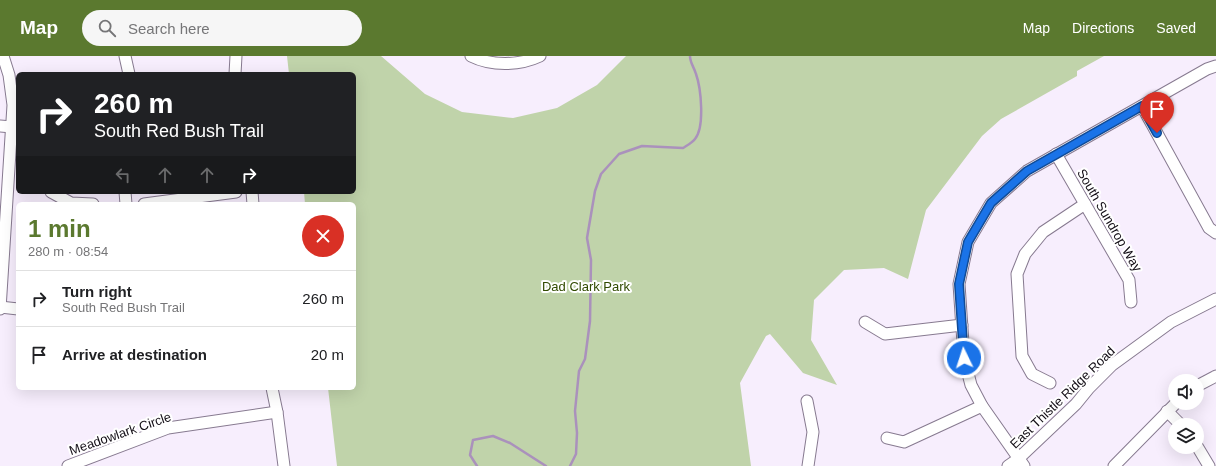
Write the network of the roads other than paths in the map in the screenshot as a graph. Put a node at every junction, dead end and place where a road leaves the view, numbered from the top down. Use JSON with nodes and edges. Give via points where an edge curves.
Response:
{"nodes":[{"id":1,"x":125,"y":56,"type":"edge"},
{"id":2,"x":236,"y":56,"type":"edge"},
{"id":3,"x":471,"y":56,"type":"edge"},
{"id":4,"x":540,"y":56,"type":"edge"},
{"id":5,"x":8,"y":57,"type":"edge"},
{"id":6,"x":1216,"y":66,"type":"edge"},
{"id":7,"x":129,"y":72,"type":"edge"},
{"id":8,"x":235,"y":72,"type":"edge"},
{"id":9,"x":1142,"y":106,"type":"junction"},
{"id":10,"x":0,"y":126,"type":"edge"},
{"id":11,"x":12,"y":127,"type":"junction"},
{"id":12,"x":1056,"y":154,"type":"junction"},
{"id":13,"x":55,"y":194,"type":"edge"},
{"id":14,"x":221,"y":194,"type":"edge"},
{"id":15,"x":69,"y":202,"type":"edge"},
{"id":16,"x":159,"y":202,"type":"edge"},
{"id":17,"x":1085,"y":204,"type":"junction"},
{"id":18,"x":1216,"y":233,"type":"edge"},
{"id":19,"x":3,"y":236,"type":"edge"},
{"id":20,"x":1216,"y":299,"type":"edge"},
{"id":21,"x":1130,"y":302,"type":"dead end"},
{"id":22,"x":0,"y":308,"type":"edge"},
{"id":23,"x":16,"y":309,"type":"edge"},
{"id":24,"x":865,"y":322,"type":"dead end"},
{"id":25,"x":962,"y":325,"type":"junction"},
{"id":26,"x":1216,"y":376,"type":"edge"},
{"id":27,"x":1204,"y":382,"type":"edge"},
{"id":28,"x":1050,"y":383,"type":"dead end"},
{"id":29,"x":272,"y":390,"type":"edge"},
{"id":30,"x":807,"y":401,"type":"dead end"},
{"id":31,"x":982,"y":406,"type":"junction"},
{"id":32,"x":1167,"y":411,"type":"joint"},
{"id":33,"x":277,"y":412,"type":"junction"},
{"id":34,"x":1174,"y":418,"type":"edge"},
{"id":35,"x":887,"y":438,"type":"dead end"},
{"id":36,"x":1202,"y":454,"type":"edge"},
{"id":37,"x":1021,"y":463,"type":"edge"},
{"id":38,"x":68,"y":466,"type":"edge"},
{"id":39,"x":284,"y":466,"type":"edge"},
{"id":40,"x":808,"y":466,"type":"edge"},
{"id":41,"x":1008,"y":466,"type":"edge"},
{"id":42,"x":1114,"y":466,"type":"edge"},
{"id":43,"x":1209,"y":466,"type":"edge"}],
"edges":[{"from":1,"to":7,"type":"street"},
{"from":2,"to":8,"type":"street"},
{"from":3,"to":4,"type":"street","via":[[496,63],[511,63]]},
{"from":5,"to":11,"type":"street","via":[[12,91]]},
{"from":6,"to":9,"type":"street"},
{"from":9,"to":12,"type":"street"},
{"from":9,"to":18,"type":"street","via":[[1209,228]]},
{"from":10,"to":11,"type":"street"},
{"from":11,"to":19,"type":"street"},
{"from":12,"to":17,"type":"street","name":"South Sundrop Way"},
{"from":12,"to":25,"type":"street","via":[[1027,171],[991,203],[968,242],[959,284]]},
{"from":13,"to":15,"type":"street"},
{"from":14,"to":16,"type":"street"},
{"from":17,"to":21,"type":"street","name":"South Sundrop Way","via":[[1129,280]]},
{"from":17,"to":28,"type":"street","via":[[1042,232],[1025,254],[1018,274],[1022,356],[1032,374]]},
{"from":19,"to":22,"type":"street"},
{"from":20,"to":37,"type":"street","name":"East Thistle Ridge Road","via":[[1171,322],[1112,365]]},
{"from":22,"to":23,"type":"street"},
{"from":24,"to":25,"type":"street","via":[[885,334]]},
{"from":25,"to":31,"type":"street","via":[[964,358],[971,385]]},
{"from":26,"to":27,"type":"street"},
{"from":29,"to":33,"type":"street"},
{"from":30,"to":40,"type":"street","via":[[813,432]]},
{"from":31,"to":35,"type":"street","via":[[904,442]]},
{"from":31,"to":37,"type":"street"},
{"from":32,"to":34,"type":"street"},
{"from":32,"to":42,"type":"street"},
{"from":33,"to":38,"type":"street","name":"Meadowlark Circle","via":[[168,428]]},
{"from":33,"to":39,"type":"street"},
{"from":36,"to":43,"type":"street"},
{"from":37,"to":41,"type":"street","name":"East Thistle Ridge Road"}]}
